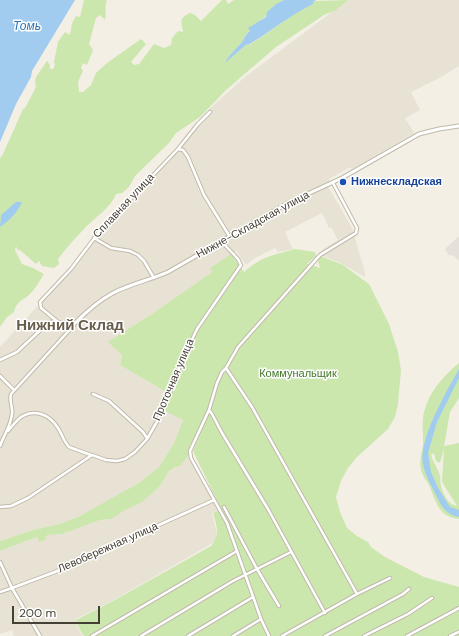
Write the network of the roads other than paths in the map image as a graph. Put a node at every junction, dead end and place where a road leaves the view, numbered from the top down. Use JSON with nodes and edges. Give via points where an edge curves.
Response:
{"nodes":[{"id":1,"x":210,"y":112,"type":"dead end"},
{"id":2,"x":459,"y":126,"type":"edge"},
{"id":3,"x":178,"y":149,"type":"junction"},
{"id":4,"x":333,"y":183,"type":"junction"},
{"id":5,"x":230,"y":237,"type":"junction"},
{"id":6,"x":94,"y":238,"type":"junction"},
{"id":7,"x":222,"y":242,"type":"junction"},
{"id":8,"x":154,"y":278,"type":"junction"},
{"id":9,"x":58,"y":322,"type":"junction"},
{"id":10,"x":74,"y":324,"type":"junction"},
{"id":11,"x":0,"y":360,"type":"edge"},
{"id":12,"x":226,"y":368,"type":"junction"},
{"id":13,"x":0,"y":376,"type":"edge"},
{"id":14,"x":14,"y":390,"type":"junction"},
{"id":15,"x":93,"y":394,"type":"dead end"},
{"id":16,"x":209,"y":410,"type":"junction"},
{"id":17,"x":6,"y":433,"type":"junction"},
{"id":18,"x":147,"y":439,"type":"junction"},
{"id":19,"x":1,"y":441,"type":"edge"},
{"id":20,"x":0,"y":446,"type":"edge"},
{"id":21,"x":92,"y":455,"type":"junction"},
{"id":22,"x":214,"y":500,"type":"junction"},
{"id":23,"x":0,"y":507,"type":"edge"},
{"id":24,"x":224,"y":507,"type":"dead end"},
{"id":25,"x":237,"y":551,"type":"junction"},
{"id":26,"x":292,"y":552,"type":"junction"},
{"id":27,"x":0,"y":562,"type":"edge"},
{"id":28,"x":257,"y":569,"type":"junction"},
{"id":29,"x":246,"y":575,"type":"junction"},
{"id":30,"x":390,"y":578,"type":"dead end"},
{"id":31,"x":12,"y":588,"type":"junction"},
{"id":32,"x":409,"y":589,"type":"dead end"},
{"id":33,"x":0,"y":592,"type":"edge"},
{"id":34,"x":357,"y":594,"type":"junction"},
{"id":35,"x":253,"y":597,"type":"junction"},
{"id":36,"x":432,"y":598,"type":"dead end"},
{"id":37,"x":279,"y":606,"type":"dead end"},
{"id":38,"x":459,"y":608,"type":"edge"},
{"id":39,"x":325,"y":613,"type":"junction"},
{"id":40,"x":262,"y":619,"type":"junction"},
{"id":41,"x":459,"y":632,"type":"edge"},
{"id":42,"x":40,"y":636,"type":"edge"},
{"id":43,"x":92,"y":636,"type":"edge"},
{"id":44,"x":141,"y":636,"type":"edge"},
{"id":45,"x":188,"y":636,"type":"edge"},
{"id":46,"x":233,"y":636,"type":"edge"},
{"id":47,"x":269,"y":636,"type":"edge"},
{"id":48,"x":282,"y":636,"type":"edge"},
{"id":49,"x":325,"y":636,"type":"edge"},
{"id":50,"x":364,"y":636,"type":"edge"},
{"id":51,"x":407,"y":636,"type":"edge"},
{"id":52,"x":450,"y":636,"type":"edge"}],
"edges":[{"from":1,"to":3,"type":"street","name":"Сплавная улица"},
{"from":2,"to":4,"type":"street","name":"Нижне-Складская улица","via":[[419,134]]},
{"from":3,"to":5,"type":"street","via":[[184,150],[204,195]]},
{"from":3,"to":6,"type":"street","name":"Сплавная улица"},
{"from":4,"to":5,"type":"street","name":"Нижне-Складская улица","via":[[288,203]]},
{"from":4,"to":12,"type":"street","via":[[357,228],[356,233],[316,260],[247,336]]},
{"from":5,"to":7,"type":"street","name":"Нижне-Складская улица"},
{"from":6,"to":8,"type":"street","via":[[111,248],[138,255]]},
{"from":6,"to":9,"type":"street","name":"Сплавная улица","via":[[71,270],[40,302],[41,308]]},
{"from":7,"to":8,"type":"street","name":"Нижне-Складская улица"},
{"from":7,"to":18,"type":"street","name":"Проточная улица","via":[[241,265],[196,328],[158,420]]},
{"from":8,"to":10,"type":"street","name":"Нижне-Складская улица","via":[[106,297]]},
{"from":9,"to":10,"type":"street"},
{"from":9,"to":11,"type":"street","via":[[49,322],[18,352]]},
{"from":10,"to":14,"type":"street"},
{"from":12,"to":16,"type":"street","via":[[217,383]]},
{"from":12,"to":34,"type":"street","via":[[259,420]]},
{"from":13,"to":14,"type":"street"},
{"from":14,"to":17,"type":"street","via":[[10,398],[12,414]]},
{"from":15,"to":18,"type":"street","via":[[109,401],[144,432]]},
{"from":16,"to":22,"type":"street","via":[[190,455]]},
{"from":16,"to":26,"type":"street"},
{"from":17,"to":19,"type":"street"},
{"from":17,"to":21,"type":"street","name":"Проточная улица","via":[[27,414],[40,414],[54,422],[69,447]]},
{"from":18,"to":21,"type":"street","name":"Проточная улица","via":[[125,459],[106,460]]},
{"from":19,"to":20,"type":"street"},
{"from":21,"to":23,"type":"street","via":[[28,498],[11,506]]},
{"from":22,"to":25,"type":"street","via":[[227,523]]},
{"from":22,"to":31,"type":"street","name":"Левобережная улица","via":[[55,572]]},
{"from":24,"to":28,"type":"street"},
{"from":25,"to":29,"type":"street"},
{"from":25,"to":43,"type":"street"},
{"from":26,"to":28,"type":"street"},
{"from":26,"to":39,"type":"street"},
{"from":27,"to":31,"type":"street"},
{"from":28,"to":29,"type":"street"},
{"from":28,"to":37,"type":"street"},
{"from":29,"to":35,"type":"street"},
{"from":29,"to":44,"type":"street","via":[[197,601]]},
{"from":30,"to":34,"type":"street"},
{"from":31,"to":33,"type":"street","name":"Левобережная улица"},
{"from":31,"to":42,"type":"street"},
{"from":32,"to":49,"type":"street"},
{"from":34,"to":39,"type":"street"},
{"from":35,"to":40,"type":"street"},
{"from":35,"to":45,"type":"street"},
{"from":36,"to":50,"type":"street","via":[[408,614]]},
{"from":38,"to":51,"type":"street"},
{"from":39,"to":48,"type":"street"},
{"from":40,"to":46,"type":"street"},
{"from":40,"to":47,"type":"street"},
{"from":41,"to":52,"type":"street"}]}
